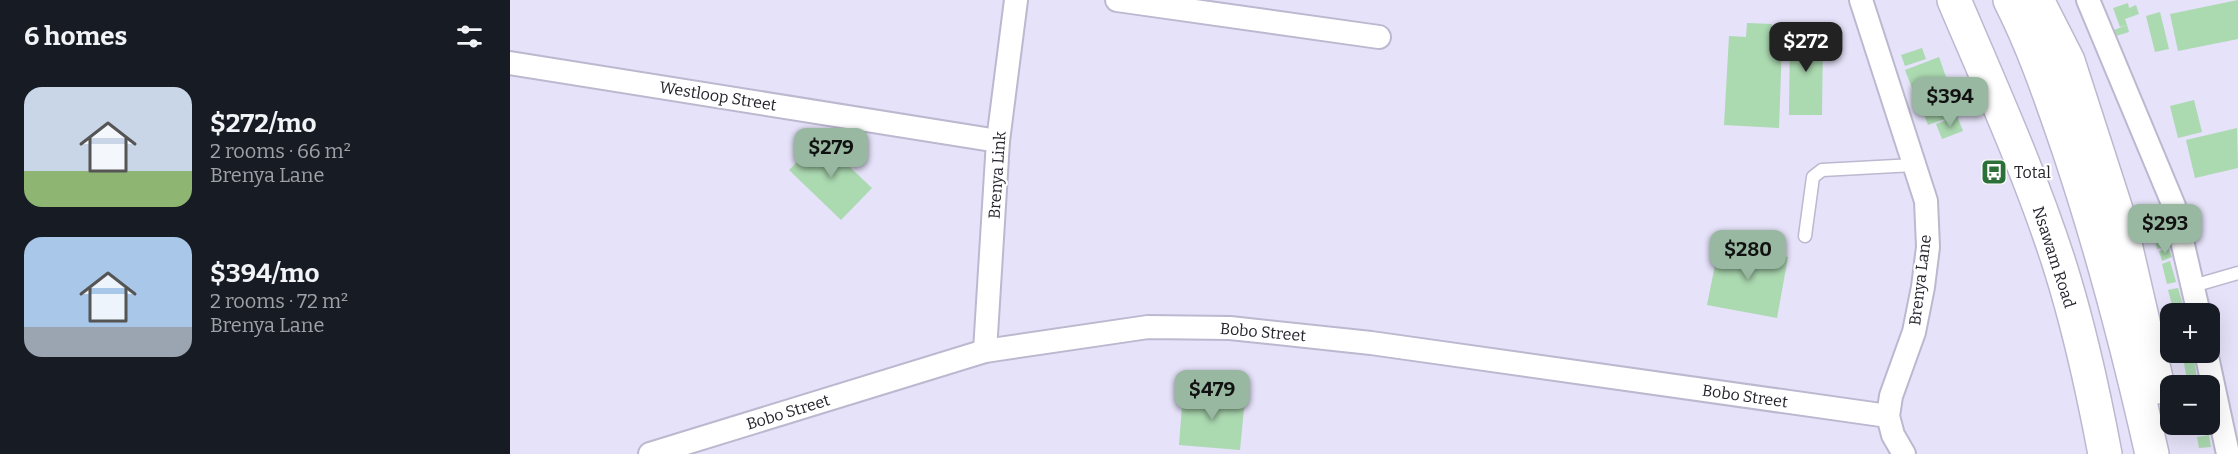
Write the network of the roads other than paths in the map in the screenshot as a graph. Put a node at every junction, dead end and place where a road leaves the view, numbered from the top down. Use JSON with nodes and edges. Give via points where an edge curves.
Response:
{"nodes":[{"id":1,"x":1016,"y":0,"type":"edge"},
{"id":2,"x":1117,"y":0,"type":"edge"},
{"id":3,"x":1861,"y":0,"type":"edge"},
{"id":4,"x":1954,"y":0,"type":"edge"},
{"id":5,"x":2010,"y":0,"type":"edge"},
{"id":6,"x":2037,"y":0,"type":"edge"},
{"id":7,"x":2088,"y":0,"type":"edge"},
{"id":8,"x":1379,"y":37,"type":"dead end"},
{"id":9,"x":510,"y":63,"type":"edge"},
{"id":10,"x":998,"y":141,"type":"junction"},
{"id":11,"x":1914,"y":165,"type":"junction"},
{"id":12,"x":1805,"y":237,"type":"dead end"},
{"id":13,"x":2238,"y":273,"type":"edge"},
{"id":14,"x":2193,"y":286,"type":"junction"},
{"id":15,"x":2197,"y":303,"type":"edge"},
{"id":16,"x":985,"y":351,"type":"junction"},
{"id":17,"x":2208,"y":363,"type":"edge"},
{"id":18,"x":1888,"y":416,"type":"junction"},
{"id":19,"x":650,"y":454,"type":"edge"},
{"id":20,"x":1904,"y":454,"type":"edge"},
{"id":21,"x":2105,"y":454,"type":"edge"},
{"id":22,"x":2152,"y":454,"type":"edge"},
{"id":23,"x":2170,"y":454,"type":"edge"},
{"id":24,"x":2228,"y":454,"type":"edge"}],
"edges":[{"from":1,"to":10,"type":"street","name":"Brenya Link"},
{"from":2,"to":8,"type":"street"},
{"from":3,"to":11,"type":"street","name":"Brenya Lane"},
{"from":4,"to":21,"type":"highway","name":"Nsawam Road","via":[[2021,161],[2058,263],[2090,378]]},
{"from":5,"to":22,"type":"highway","via":[[2045,79],[2096,232]]},
{"from":6,"to":23,"type":"highway","via":[[2068,61],[2120,222],[2150,343]]},
{"from":7,"to":14,"type":"street","via":[[2174,206]]},
{"from":9,"to":10,"type":"street","name":"Westloop Street"},
{"from":10,"to":16,"type":"street","name":"Brenya Link"},
{"from":11,"to":12,"type":"lane","via":[[1822,170],[1813,177]]},
{"from":11,"to":18,"type":"street","name":"Brenya Lane","via":[[1926,201],[1928,247],[1914,332],[1891,396]]},
{"from":13,"to":14,"type":"lane"},
{"from":14,"to":15,"type":"street"},
{"from":16,"to":18,"type":"street","name":"Bobo Street","via":[[1148,327],[1230,328],[1371,343]]},
{"from":16,"to":19,"type":"street","name":"Bobo Street"},
{"from":17,"to":24,"type":"street"},
{"from":18,"to":20,"type":"street"}]}
